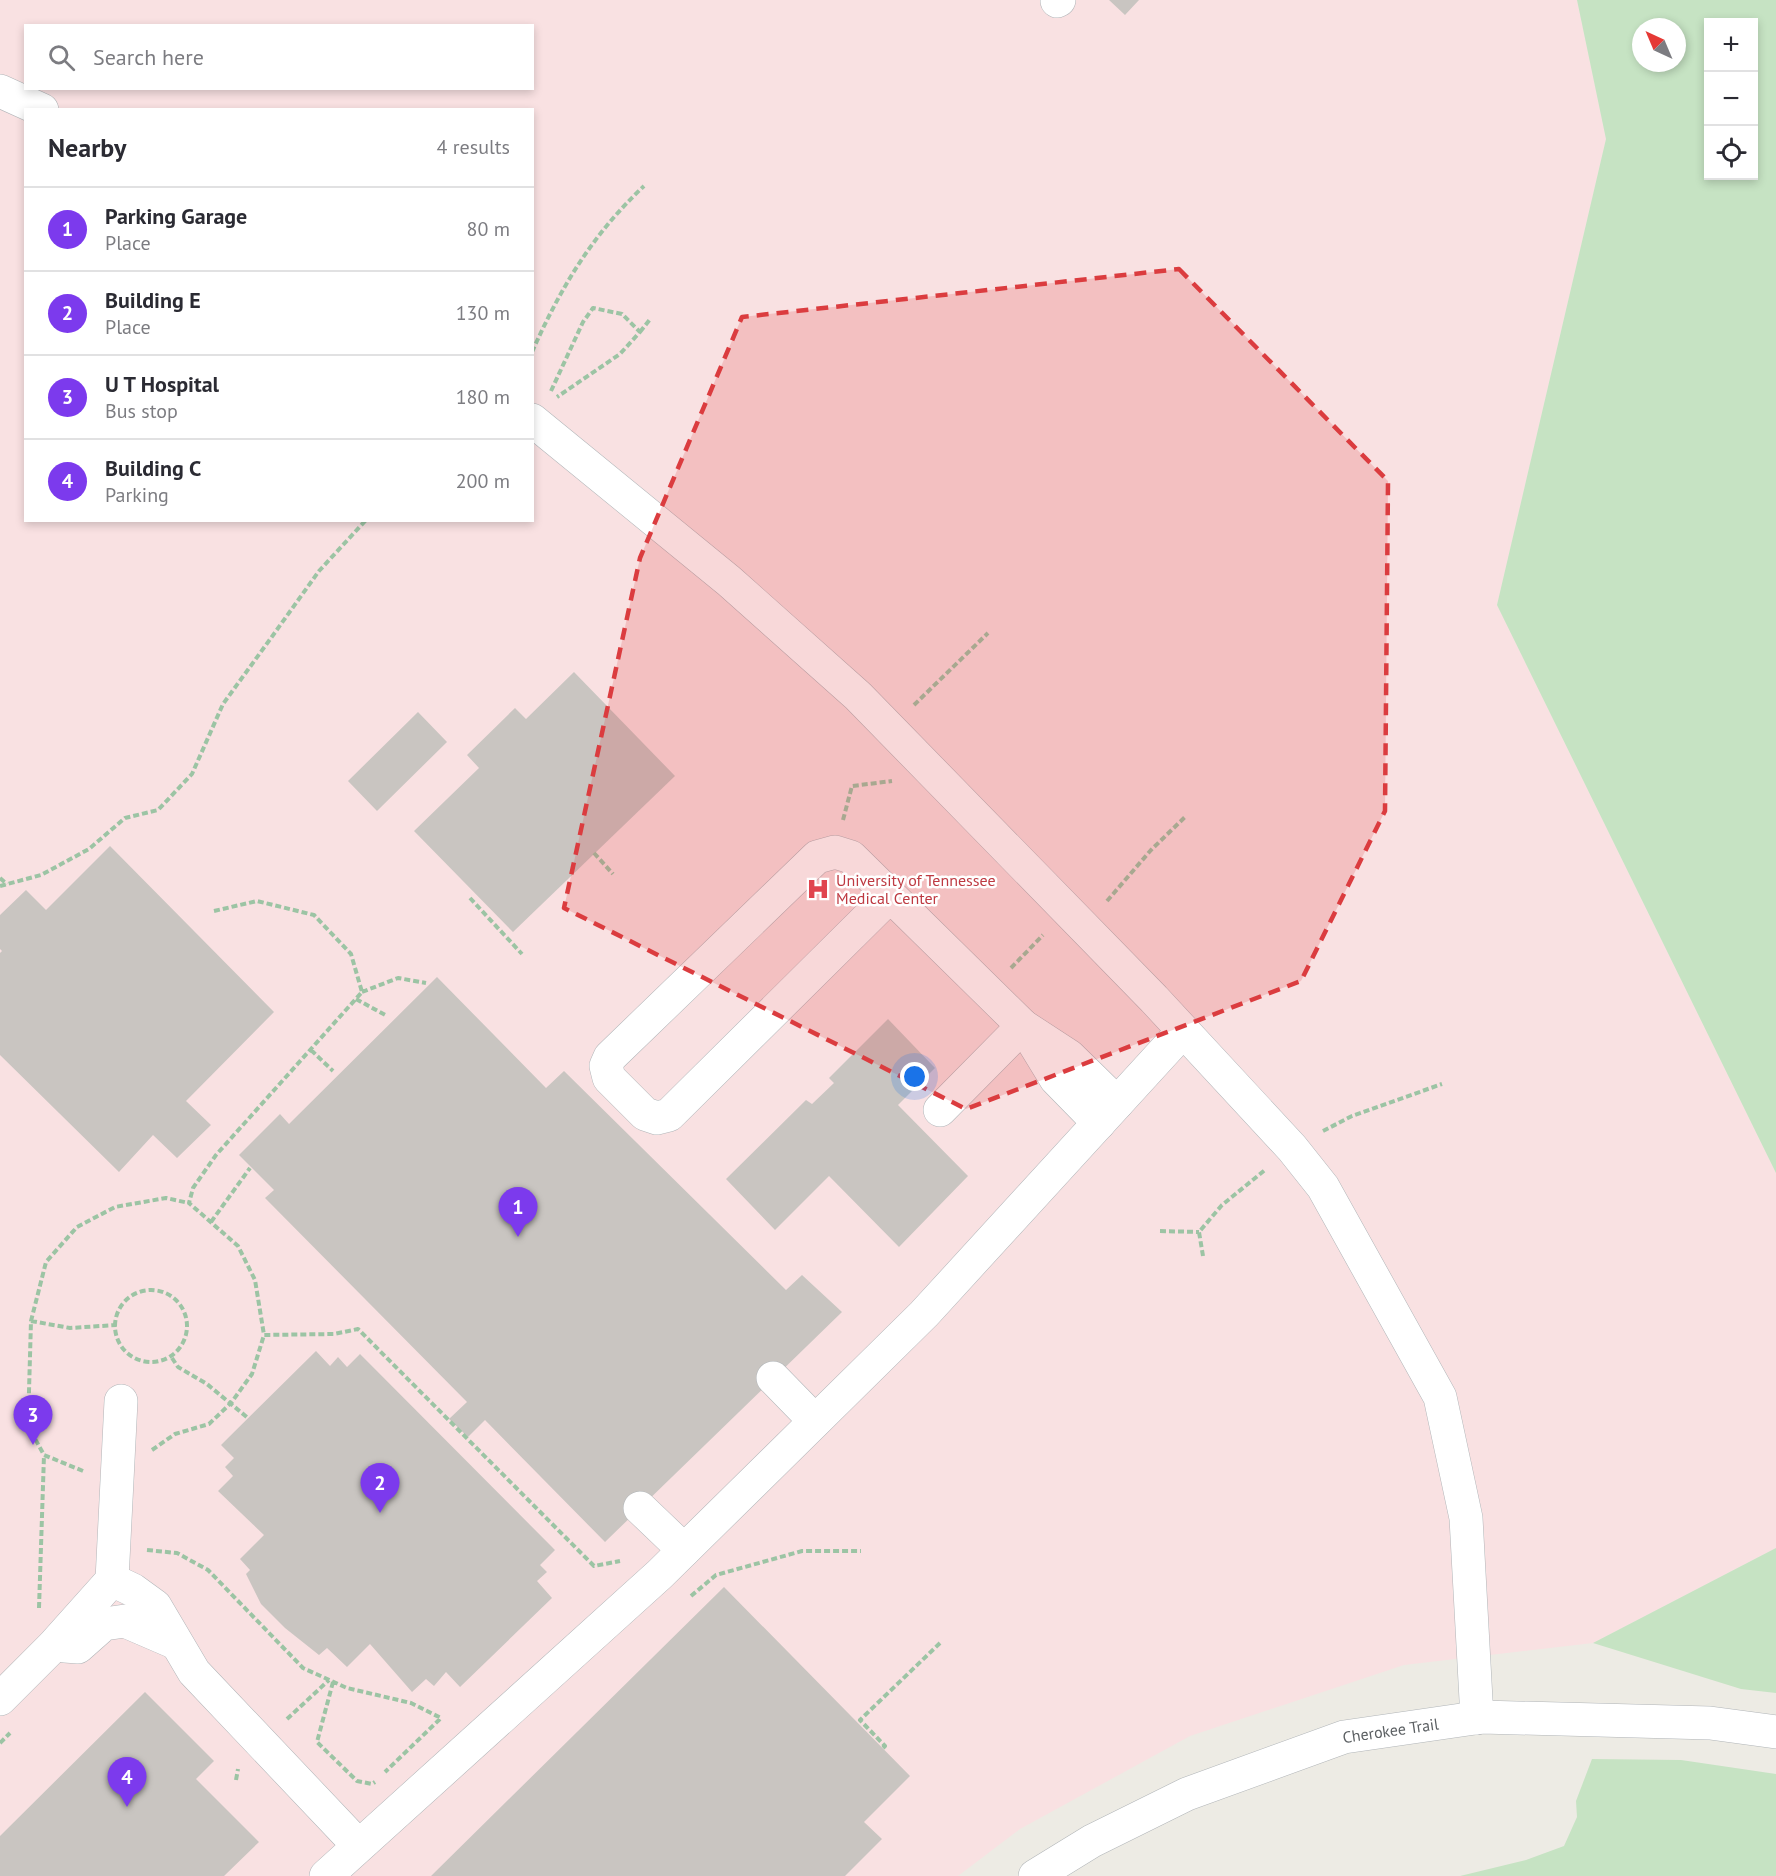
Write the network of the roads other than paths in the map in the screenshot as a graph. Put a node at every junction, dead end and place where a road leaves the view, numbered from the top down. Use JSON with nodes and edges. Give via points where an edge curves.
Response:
{"nodes":[{"id":1,"x":0,"y":91,"type":"edge"},
{"id":2,"x":38,"y":108,"type":"edge"},
{"id":3,"x":534,"y":422,"type":"edge"},
{"id":4,"x":890,"y":896,"type":"junction"},
{"id":5,"x":1023,"y":1026,"type":"junction"},
{"id":6,"x":1183,"y":1031,"type":"junction"},
{"id":7,"x":940,"y":1110,"type":"dead end"},
{"id":8,"x":1108,"y":1113,"type":"junction"},
{"id":9,"x":773,"y":1378,"type":"dead end"},
{"id":10,"x":122,"y":1401,"type":"dead end"},
{"id":11,"x":815,"y":1421,"type":"junction"},
{"id":12,"x":640,"y":1508,"type":"dead end"},
{"id":13,"x":684,"y":1550,"type":"junction"},
{"id":14,"x":112,"y":1580,"type":"junction"},
{"id":15,"x":176,"y":1643,"type":"junction"},
{"id":16,"x":53,"y":1646,"type":"junction"},
{"id":17,"x":0,"y":1699,"type":"edge"},
{"id":18,"x":1477,"y":1718,"type":"junction"},
{"id":19,"x":1776,"y":1732,"type":"edge"},
{"id":20,"x":358,"y":1845,"type":"junction"},
{"id":21,"x":326,"y":1876,"type":"edge"},
{"id":22,"x":1035,"y":1876,"type":"edge"}],
"edges":[{"from":1,"to":2,"type":"street"},
{"from":3,"to":6,"type":"street","via":[[729,581],[858,696]]},
{"from":4,"to":4,"type":"street","via":[[669,1115],[657,1118],[645,1114],[609,1078],[606,1066],[610,1057],[817,857],[835,852],[851,857]]},
{"from":4,"to":5,"type":"street"},
{"from":5,"to":7,"type":"street"},
{"from":5,"to":8,"type":"street","via":[[1056,1079]]},
{"from":6,"to":8,"type":"street"},
{"from":6,"to":18,"type":"street","via":[[1323,1187],[1440,1397],[1466,1518]]},
{"from":8,"to":11,"type":"street","via":[[924,1314]]},
{"from":9,"to":11,"type":"street"},
{"from":10,"to":14,"type":"street"},
{"from":11,"to":13,"type":"street"},
{"from":12,"to":13,"type":"street"},
{"from":13,"to":20,"type":"street"},
{"from":14,"to":15,"type":"street","via":[[155,1606]]},
{"from":14,"to":16,"type":"street"},
{"from":15,"to":16,"type":"street","via":[[125,1621],[104,1624],[78,1647]]},
{"from":15,"to":20,"type":"street","via":[[194,1672]]},
{"from":16,"to":17,"type":"street"},
{"from":18,"to":19,"type":"street","name":"Cherokee Trail","via":[[1710,1723]]},
{"from":18,"to":22,"type":"street","name":"Cherokee Trail","via":[[1344,1737],[1187,1794],[1092,1841]]},
{"from":20,"to":21,"type":"street"}]}
